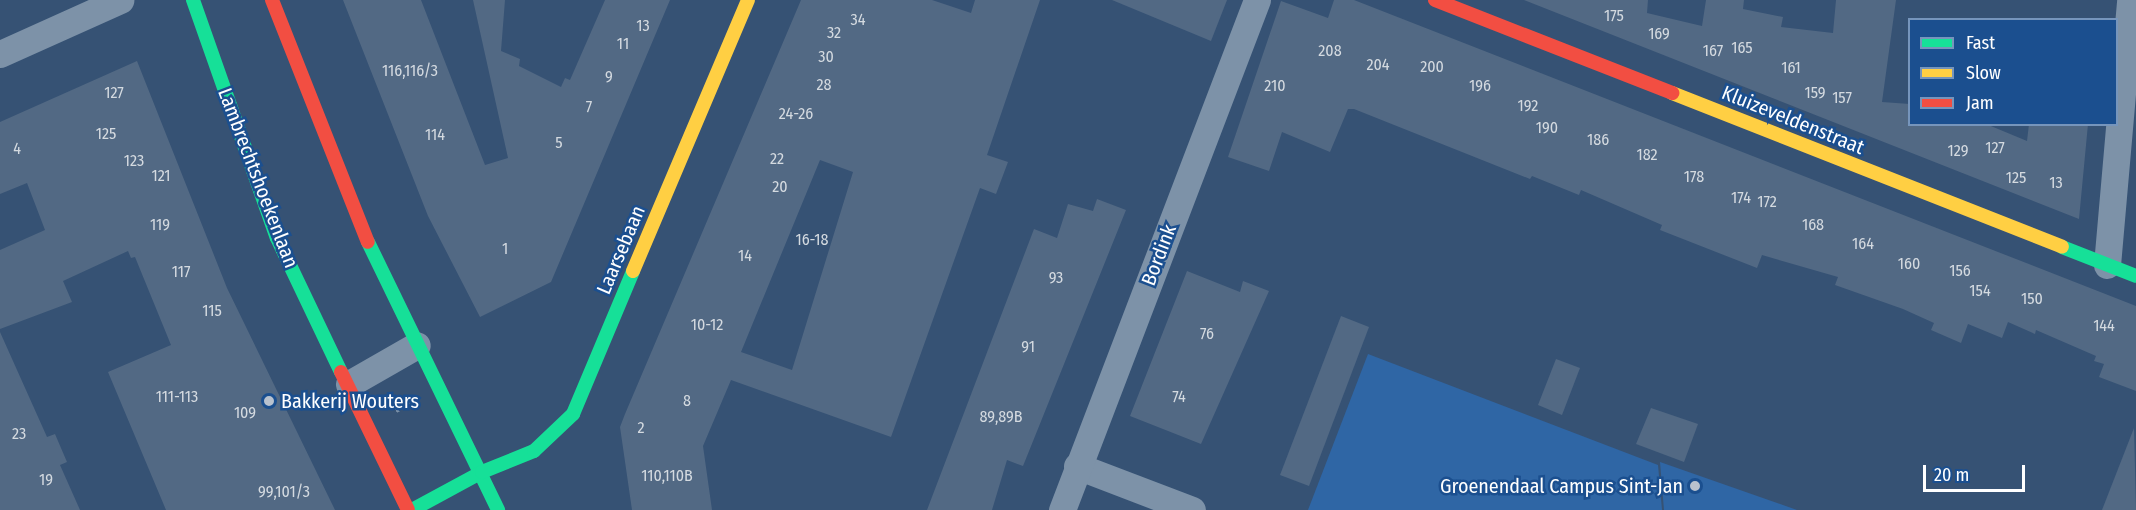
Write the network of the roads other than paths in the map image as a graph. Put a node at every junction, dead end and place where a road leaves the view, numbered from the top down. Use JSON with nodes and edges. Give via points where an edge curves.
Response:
{"nodes":[{"id":1,"x":120,"y":0,"type":"edge"},
{"id":2,"x":193,"y":0,"type":"edge"},
{"id":3,"x":272,"y":0,"type":"edge"},
{"id":4,"x":748,"y":0,"type":"edge"},
{"id":5,"x":1257,"y":0,"type":"edge"},
{"id":6,"x":1435,"y":0,"type":"edge"},
{"id":7,"x":2130,"y":0,"type":"edge"},
{"id":8,"x":0,"y":54,"type":"edge"},
{"id":9,"x":2107,"y":265,"type":"junction"},
{"id":10,"x":2136,"y":276,"type":"edge"},
{"id":11,"x":417,"y":345,"type":"junction"},
{"id":12,"x":349,"y":384,"type":"junction"},
{"id":13,"x":1077,"y":466,"type":"junction"},
{"id":14,"x":482,"y":472,"type":"junction"},
{"id":15,"x":410,"y":510,"type":"edge"},
{"id":16,"x":498,"y":510,"type":"edge"},
{"id":17,"x":1062,"y":510,"type":"edge"},
{"id":18,"x":1192,"y":510,"type":"edge"}],
"edges":[{"from":1,"to":8,"type":"street"},
{"from":2,"to":12,"type":"street","name":"Lambrechtshoekenlaan","via":[[277,237]]},
{"from":3,"to":11,"type":"street","via":[[354,214]]},
{"from":4,"to":14,"type":"street","name":"Laarsebaan","via":[[573,414],[534,451]]},
{"from":5,"to":13,"type":"street","name":"Bordink"},
{"from":6,"to":9,"type":"street","name":"Kluizeveldenstraat"},
{"from":7,"to":9,"type":"street"},
{"from":9,"to":10,"type":"street","name":"Kluizeveldenstraat"},
{"from":11,"to":12,"type":"street"},
{"from":11,"to":14,"type":"street"},
{"from":12,"to":15,"type":"street","name":"Lambrechtshoekenlaan"},
{"from":13,"to":17,"type":"street","name":"Bordink"},
{"from":13,"to":18,"type":"street"},
{"from":14,"to":15,"type":"street","name":"Lambrechtshoekenlaan"},
{"from":14,"to":16,"type":"street"}]}
